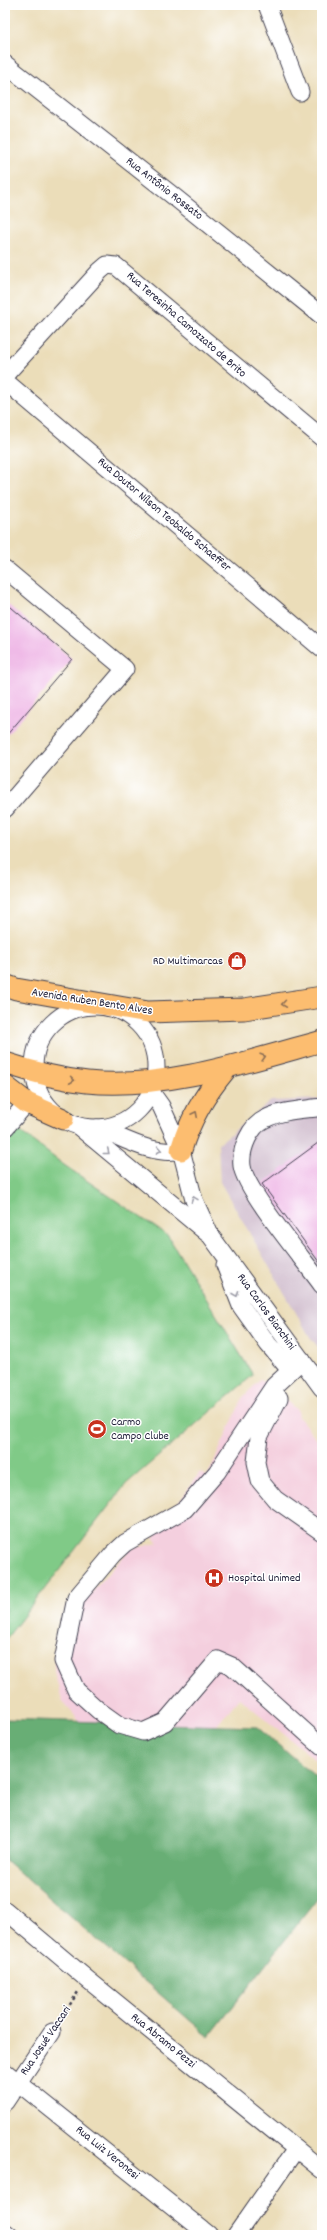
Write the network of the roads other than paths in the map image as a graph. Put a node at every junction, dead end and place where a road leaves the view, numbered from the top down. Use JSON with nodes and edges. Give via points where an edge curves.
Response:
{"nodes":[{"id":1,"x":267,"y":5,"type":"edge"},
{"id":2,"x":5,"y":64,"type":"edge"},
{"id":3,"x":300,"y":92,"type":"dead end"},
{"id":4,"x":322,"y":316,"type":"edge"},
{"id":5,"x":5,"y":375,"type":"edge"},
{"id":6,"x":5,"y":381,"type":"edge"},
{"id":7,"x":322,"y":438,"type":"edge"},
{"id":8,"x":5,"y":569,"type":"edge"},
{"id":9,"x":322,"y":649,"type":"edge"},
{"id":10,"x":5,"y":809,"type":"edge"},
{"id":11,"x":9,"y":988,"type":"edge"},
{"id":12,"x":322,"y":997,"type":"edge"},
{"id":13,"x":98,"y":1005,"type":"junction"},
{"id":14,"x":322,"y":1041,"type":"edge"},
{"id":15,"x":5,"y":1063,"type":"edge"},
{"id":16,"x":226,"y":1069,"type":"junction"},
{"id":17,"x":34,"y":1072,"type":"junction"},
{"id":18,"x":5,"y":1086,"type":"edge"},
{"id":19,"x":153,"y":1086,"type":"junction"},
{"id":20,"x":26,"y":1103,"type":"junction"},
{"id":21,"x":322,"y":1107,"type":"edge"},
{"id":22,"x":70,"y":1122,"type":"junction"},
{"id":23,"x":5,"y":1128,"type":"edge"},
{"id":24,"x":96,"y":1128,"type":"junction"},
{"id":25,"x":181,"y":1150,"type":"junction"},
{"id":26,"x":213,"y":1240,"type":"junction"},
{"id":27,"x":322,"y":1285,"type":"edge"},
{"id":28,"x":300,"y":1367,"type":"junction"},
{"id":29,"x":322,"y":1388,"type":"edge"},
{"id":30,"x":262,"y":1416,"type":"junction"},
{"id":31,"x":322,"y":1532,"type":"edge"},
{"id":32,"x":322,"y":1747,"type":"edge"},
{"id":33,"x":5,"y":1910,"type":"edge"},
{"id":34,"x":52,"y":2032,"type":"road end"},
{"id":35,"x":5,"y":2072,"type":"edge"},
{"id":36,"x":18,"y":2082,"type":"junction"},
{"id":37,"x":5,"y":2102,"type":"edge"},
{"id":38,"x":296,"y":2149,"type":"junction"},
{"id":39,"x":322,"y":2170,"type":"edge"},
{"id":40,"x":5,"y":2232,"type":"edge"},
{"id":41,"x":9,"y":2235,"type":"edge"},
{"id":42,"x":209,"y":2235,"type":"edge"},
{"id":43,"x":236,"y":2235,"type":"edge"}],
"edges":[{"from":1,"to":3,"type":"street"},
{"from":2,"to":4,"type":"street","name":"Rua Antônio Rossato"},
{"from":5,"to":7,"type":"street","name":"Rua Teresinha Camozzato de Brito","via":[[100,271],[108,265],[116,266]]},
{"from":6,"to":9,"type":"street","name":"Rua Doutor Nílson Teobaldo Schaeffer"},
{"from":8,"to":10,"type":"street","via":[[125,669]]},
{"from":11,"to":13,"type":"main road","name":"Avenida Ruben Bento Alves"},
{"from":12,"to":13,"type":"main road","name":"Avenida Ruben Bento Alves","one_way":true,"via":[[244,1010],[193,1012],[148,1012]]},
{"from":13,"to":17,"type":"street","name":"Rua Carlos Bianchini","via":[[69,1011],[48,1026],[34,1055]]},
{"from":13,"to":19,"type":"street","via":[[123,1012],[139,1024],[150,1040],[154,1052]]},
{"from":16,"to":14,"type":"main road","one_way":true},
{"from":15,"to":17,"type":"main road"},
{"from":16,"to":19,"type":"main road"},
{"from":25,"to":16,"type":"main road","one_way":true,"via":[[198,1106]]},
{"from":17,"to":19,"type":"main road","one_way":true,"via":[[88,1082]]},
{"from":17,"to":22,"type":"street","name":"Rua Carlos Bianchini","via":[[37,1088],[47,1104]]},
{"from":18,"to":20,"type":"main road"},
{"from":19,"to":24,"type":"street","via":[[144,1103],[130,1117],[112,1125]]},
{"from":19,"to":25,"type":"street","name":"Rua Carlos Bianchini"},
{"from":20,"to":22,"type":"main road"},
{"from":20,"to":23,"type":"street"},
{"from":21,"to":27,"type":"street","via":[[280,1113],[264,1119],[251,1132],[242,1149],[242,1166],[251,1188]]},
{"from":22,"to":24,"type":"street"},
{"from":22,"to":26,"type":"street","name":"Rua Carlos Bianchini","one_way":true},
{"from":24,"to":25,"type":"street","one_way":true,"via":[[153,1149],[171,1152]]},
{"from":26,"to":25,"type":"street","name":"Rua Carlos Bianchini","one_way":true,"via":[[194,1200]]},
{"from":26,"to":28,"type":"street","name":"Rua Carlos Bianchini"},
{"from":28,"to":29,"type":"street","name":"Rua Carlos Bianchini"},
{"from":28,"to":30,"type":"street","via":[[296,1379]]},
{"from":30,"to":31,"type":"street","via":[[256,1462],[260,1481],[275,1499]]},
{"from":30,"to":32,"type":"street","via":[[185,1509],[125,1543],[76,1598],[63,1661],[76,1690],[98,1710],[119,1725],[142,1732],[165,1722],[218,1660],[232,1666]]},
{"from":33,"to":38,"type":"street","name":"Rua Abramo Pezzi"},
{"from":34,"to":36,"type":"street","name":"Rua Josué Vaccari"},
{"from":35,"to":36,"type":"street","name":"Rua Luiz Veronesi"},
{"from":36,"to":37,"type":"street","name":"Rua Josué Vaccari"},
{"from":36,"to":42,"type":"street","name":"Rua Luiz Veronesi"},
{"from":38,"to":39,"type":"street","name":"Rua Abramo Pezzi"},
{"from":38,"to":43,"type":"street"},
{"from":40,"to":41,"type":"street"}]}
